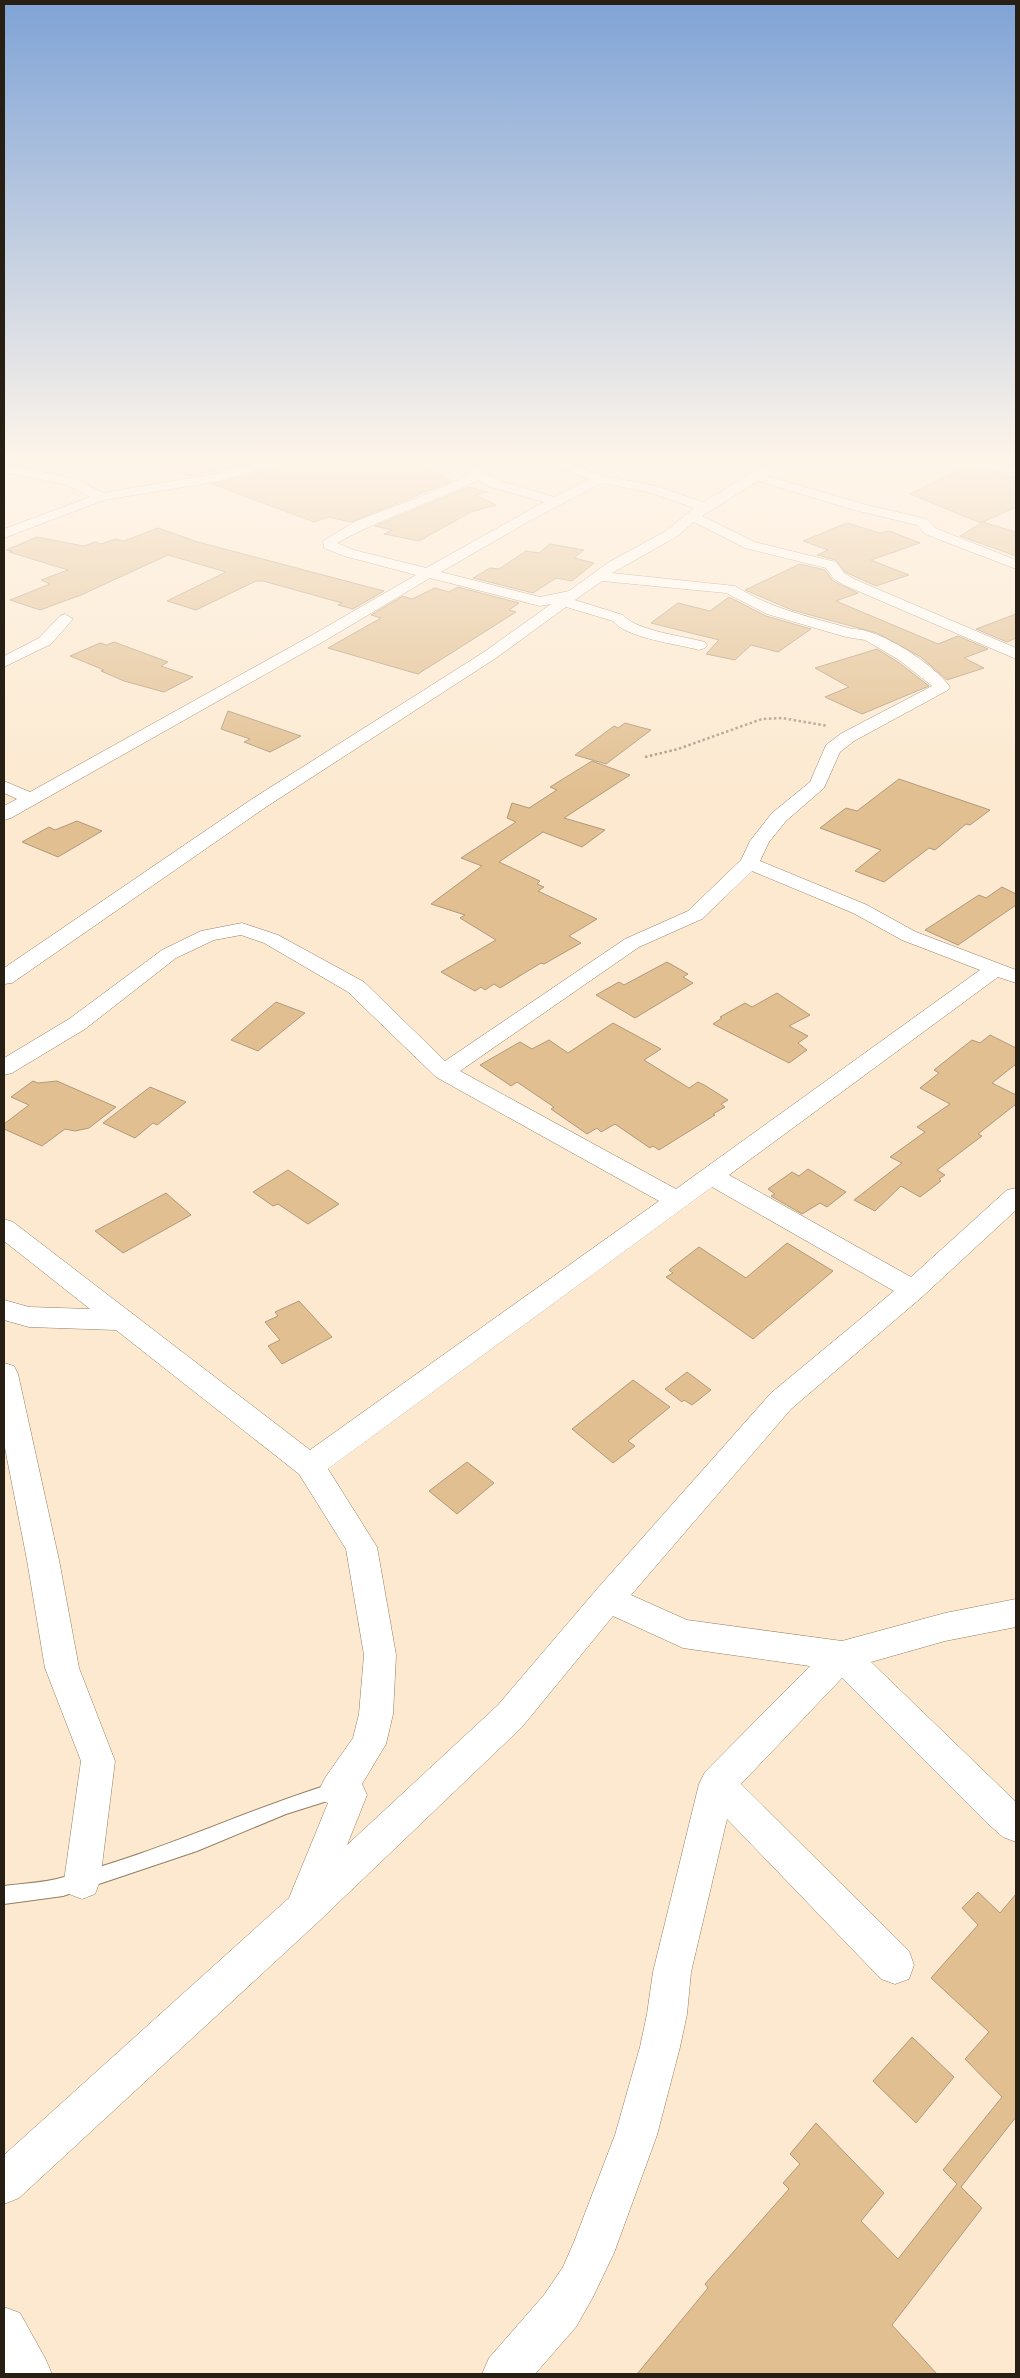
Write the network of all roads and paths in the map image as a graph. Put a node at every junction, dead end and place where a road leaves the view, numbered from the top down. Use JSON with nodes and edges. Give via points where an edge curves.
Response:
{"nodes":[{"id":1,"x":427,"y":572,"type":"joint"},
{"id":2,"x":605,"y":572,"type":"edge"},
{"id":3,"x":836,"y":572,"type":"edge"},
{"id":4,"x":599,"y":576,"type":"junction"},
{"id":5,"x":568,"y":597,"type":"junction"},
{"id":6,"x":65,"y":619,"type":"dead end"},
{"id":7,"x":699,"y":645,"type":"dead end"},
{"id":8,"x":1016,"y":654,"type":"edge"},
{"id":9,"x":4,"y":662,"type":"edge"},
{"id":10,"x":858,"y":732,"type":"junction"},
{"id":11,"x":645,"y":757,"type":"dead end"},
{"id":12,"x":4,"y":786,"type":"edge"},
{"id":13,"x":31,"y":798,"type":"junction"},
{"id":14,"x":4,"y":814,"type":"edge"},
{"id":15,"x":749,"y":863,"type":"junction"},
{"id":16,"x":994,"y":970,"type":"junction"},
{"id":17,"x":1016,"y":977,"type":"edge"},
{"id":18,"x":4,"y":978,"type":"edge"},
{"id":19,"x":4,"y":1068,"type":"edge"},
{"id":20,"x":444,"y":1072,"type":"junction"},
{"id":21,"x":711,"y":1176,"type":"junction"},
{"id":22,"x":1016,"y":1196,"type":"edge"},
{"id":23,"x":679,"y":1201,"type":"junction"},
{"id":24,"x":4,"y":1228,"type":"edge"},
{"id":25,"x":913,"y":1290,"type":"junction"},
{"id":26,"x":4,"y":1310,"type":"edge"},
{"id":27,"x":123,"y":1320,"type":"junction"},
{"id":28,"x":4,"y":1374,"type":"edge"},
{"id":29,"x":310,"y":1466,"type":"junction"},
{"id":30,"x":608,"y":1599,"type":"junction"},
{"id":31,"x":1016,"y":1613,"type":"edge"},
{"id":32,"x":842,"y":1656,"type":"junction"},
{"id":33,"x":717,"y":1784,"type":"junction"},
{"id":34,"x":336,"y":1790,"type":"junction"},
{"id":35,"x":1016,"y":1825,"type":"edge"},
{"id":36,"x":82,"y":1881,"type":"junction"},
{"id":37,"x":4,"y":1895,"type":"edge"},
{"id":38,"x":303,"y":1911,"type":"junction"},
{"id":39,"x":895,"y":1965,"type":"dead end"},
{"id":40,"x":4,"y":2183,"type":"edge"},
{"id":41,"x":4,"y":2329,"type":"edge"},
{"id":42,"x":30,"y":2374,"type":"edge"},
{"id":43,"x":505,"y":2374,"type":"edge"}],
"edges":[{"from":1,"to":5,"type":"street","via":[[540,602]]},
{"from":1,"to":13,"type":"street","via":[[322,636]]},
{"from":2,"to":4,"type":"street"},
{"from":3,"to":8,"type":"street","via":[[849,582]]},
{"from":4,"to":5,"type":"street"},
{"from":4,"to":10,"type":"street","via":[[730,588],[742,598],[784,614],[851,634],[864,634],[888,646],[942,687]]},
{"from":5,"to":7,"type":"street","via":[[618,618],[623,624]]},
{"from":5,"to":18,"type":"street","via":[[490,655],[258,803]]},
{"from":6,"to":9,"type":"street","via":[[45,641]]},
{"from":10,"to":11,"type":"path","via":[[770,718]]},
{"from":10,"to":15,"type":"street","via":[[832,749],[818,784],[779,817],[760,841]]},
{"from":12,"to":13,"type":"street"},
{"from":13,"to":14,"type":"street"},
{"from":15,"to":16,"type":"street"},
{"from":15,"to":20,"type":"street","via":[[695,915],[632,943]]},
{"from":16,"to":17,"type":"street"},
{"from":16,"to":21,"type":"street"},
{"from":19,"to":20,"type":"street","via":[[77,1024],[169,954],[208,934],[242,929],[271,939],[356,987]]},
{"from":20,"to":23,"type":"street"},
{"from":21,"to":23,"type":"street"},
{"from":21,"to":25,"type":"street"},
{"from":22,"to":25,"type":"street"},
{"from":23,"to":29,"type":"street"},
{"from":24,"to":27,"type":"street"},
{"from":25,"to":30,"type":"street","via":[[782,1401]]},
{"from":26,"to":27,"type":"street","via":[[29,1317]]},
{"from":27,"to":29,"type":"street"},
{"from":28,"to":36,"type":"street","via":[[62,1668],[98,1761]]},
{"from":29,"to":34,"type":"street","via":[[361,1547],[380,1655],[376,1714],[370,1744]]},
{"from":30,"to":32,"type":"street","via":[[683,1634]]},
{"from":30,"to":38,"type":"street","via":[[510,1716]]},
{"from":31,"to":32,"type":"street","via":[[945,1627]]},
{"from":32,"to":33,"type":"street"},
{"from":32,"to":35,"type":"street"},
{"from":33,"to":39,"type":"street"},
{"from":33,"to":43,"type":"street","via":[[672,1972],[660,2047],[636,2135],[578,2282],[560,2311]]},
{"from":34,"to":36,"type":"lane"},
{"from":34,"to":38,"type":"street","via":[[349,1795]]},
{"from":36,"to":37,"type":"lane","via":[[63,1887]]},
{"from":38,"to":40,"type":"street"},
{"from":41,"to":42,"type":"street"}]}
